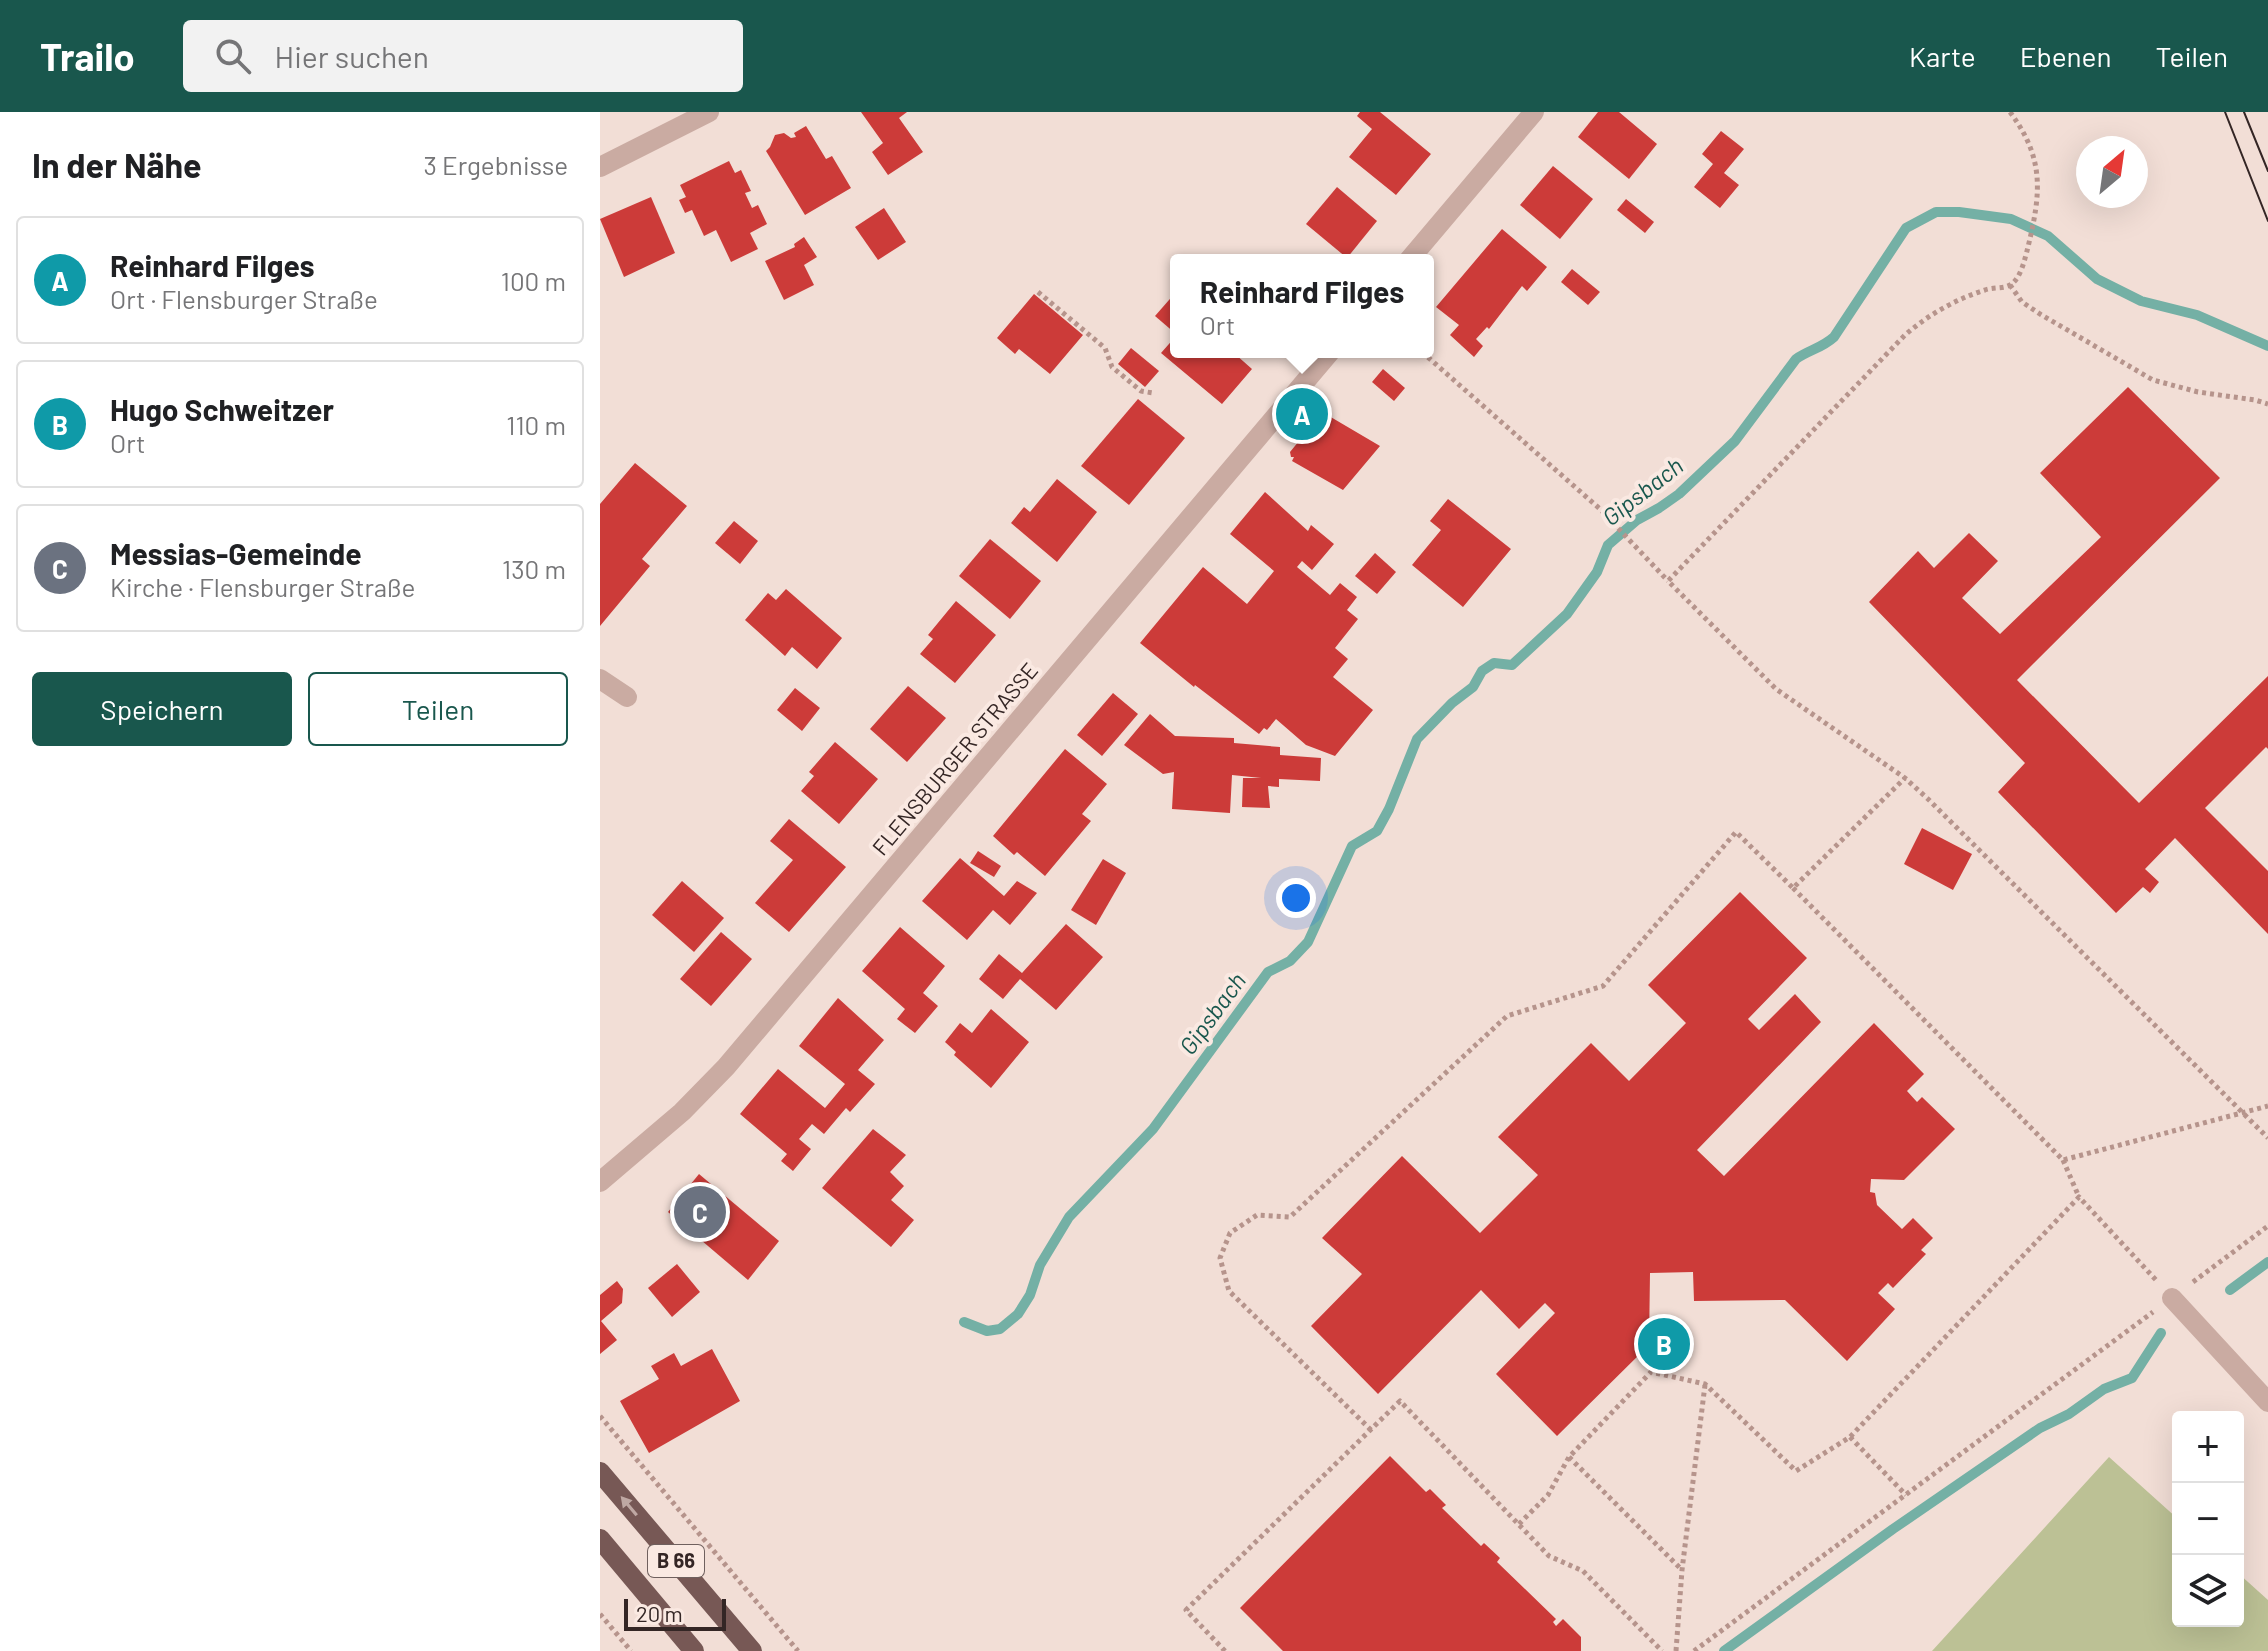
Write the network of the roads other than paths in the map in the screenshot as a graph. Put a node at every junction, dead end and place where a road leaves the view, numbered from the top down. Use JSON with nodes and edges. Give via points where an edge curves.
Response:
{"nodes":[{"id":1,"x":709,"y":112,"type":"edge"},
{"id":2,"x":1534,"y":112,"type":"edge"},
{"id":3,"x":600,"y":167,"type":"edge"},
{"id":4,"x":1414,"y":254,"type":"edge"},
{"id":5,"x":1325,"y":358,"type":"edge"},
{"id":6,"x":600,"y":679,"type":"edge"},
{"id":7,"x":627,"y":697,"type":"dead end"},
{"id":8,"x":600,"y":1182,"type":"edge"},
{"id":9,"x":2172,"y":1298,"type":"road end"},
{"id":10,"x":2268,"y":1402,"type":"edge"},
{"id":11,"x":600,"y":1472,"type":"edge"},
{"id":12,"x":600,"y":1539,"type":"edge"},
{"id":13,"x":694,"y":1651,"type":"edge"},
{"id":14,"x":752,"y":1651,"type":"edge"}],
"edges":[{"from":1,"to":3,"type":"street"},
{"from":2,"to":4,"type":"street"},
{"from":5,"to":8,"type":"street","name":"FLENSBURGER STRASSE","via":[[726,1067]]},
{"from":6,"to":7,"type":"street"},
{"from":9,"to":10,"type":"street"},
{"from":14,"to":11,"type":"main road","number":"B 66","one_way":true},
{"from":12,"to":13,"type":"main road","number":"B 66"}]}
